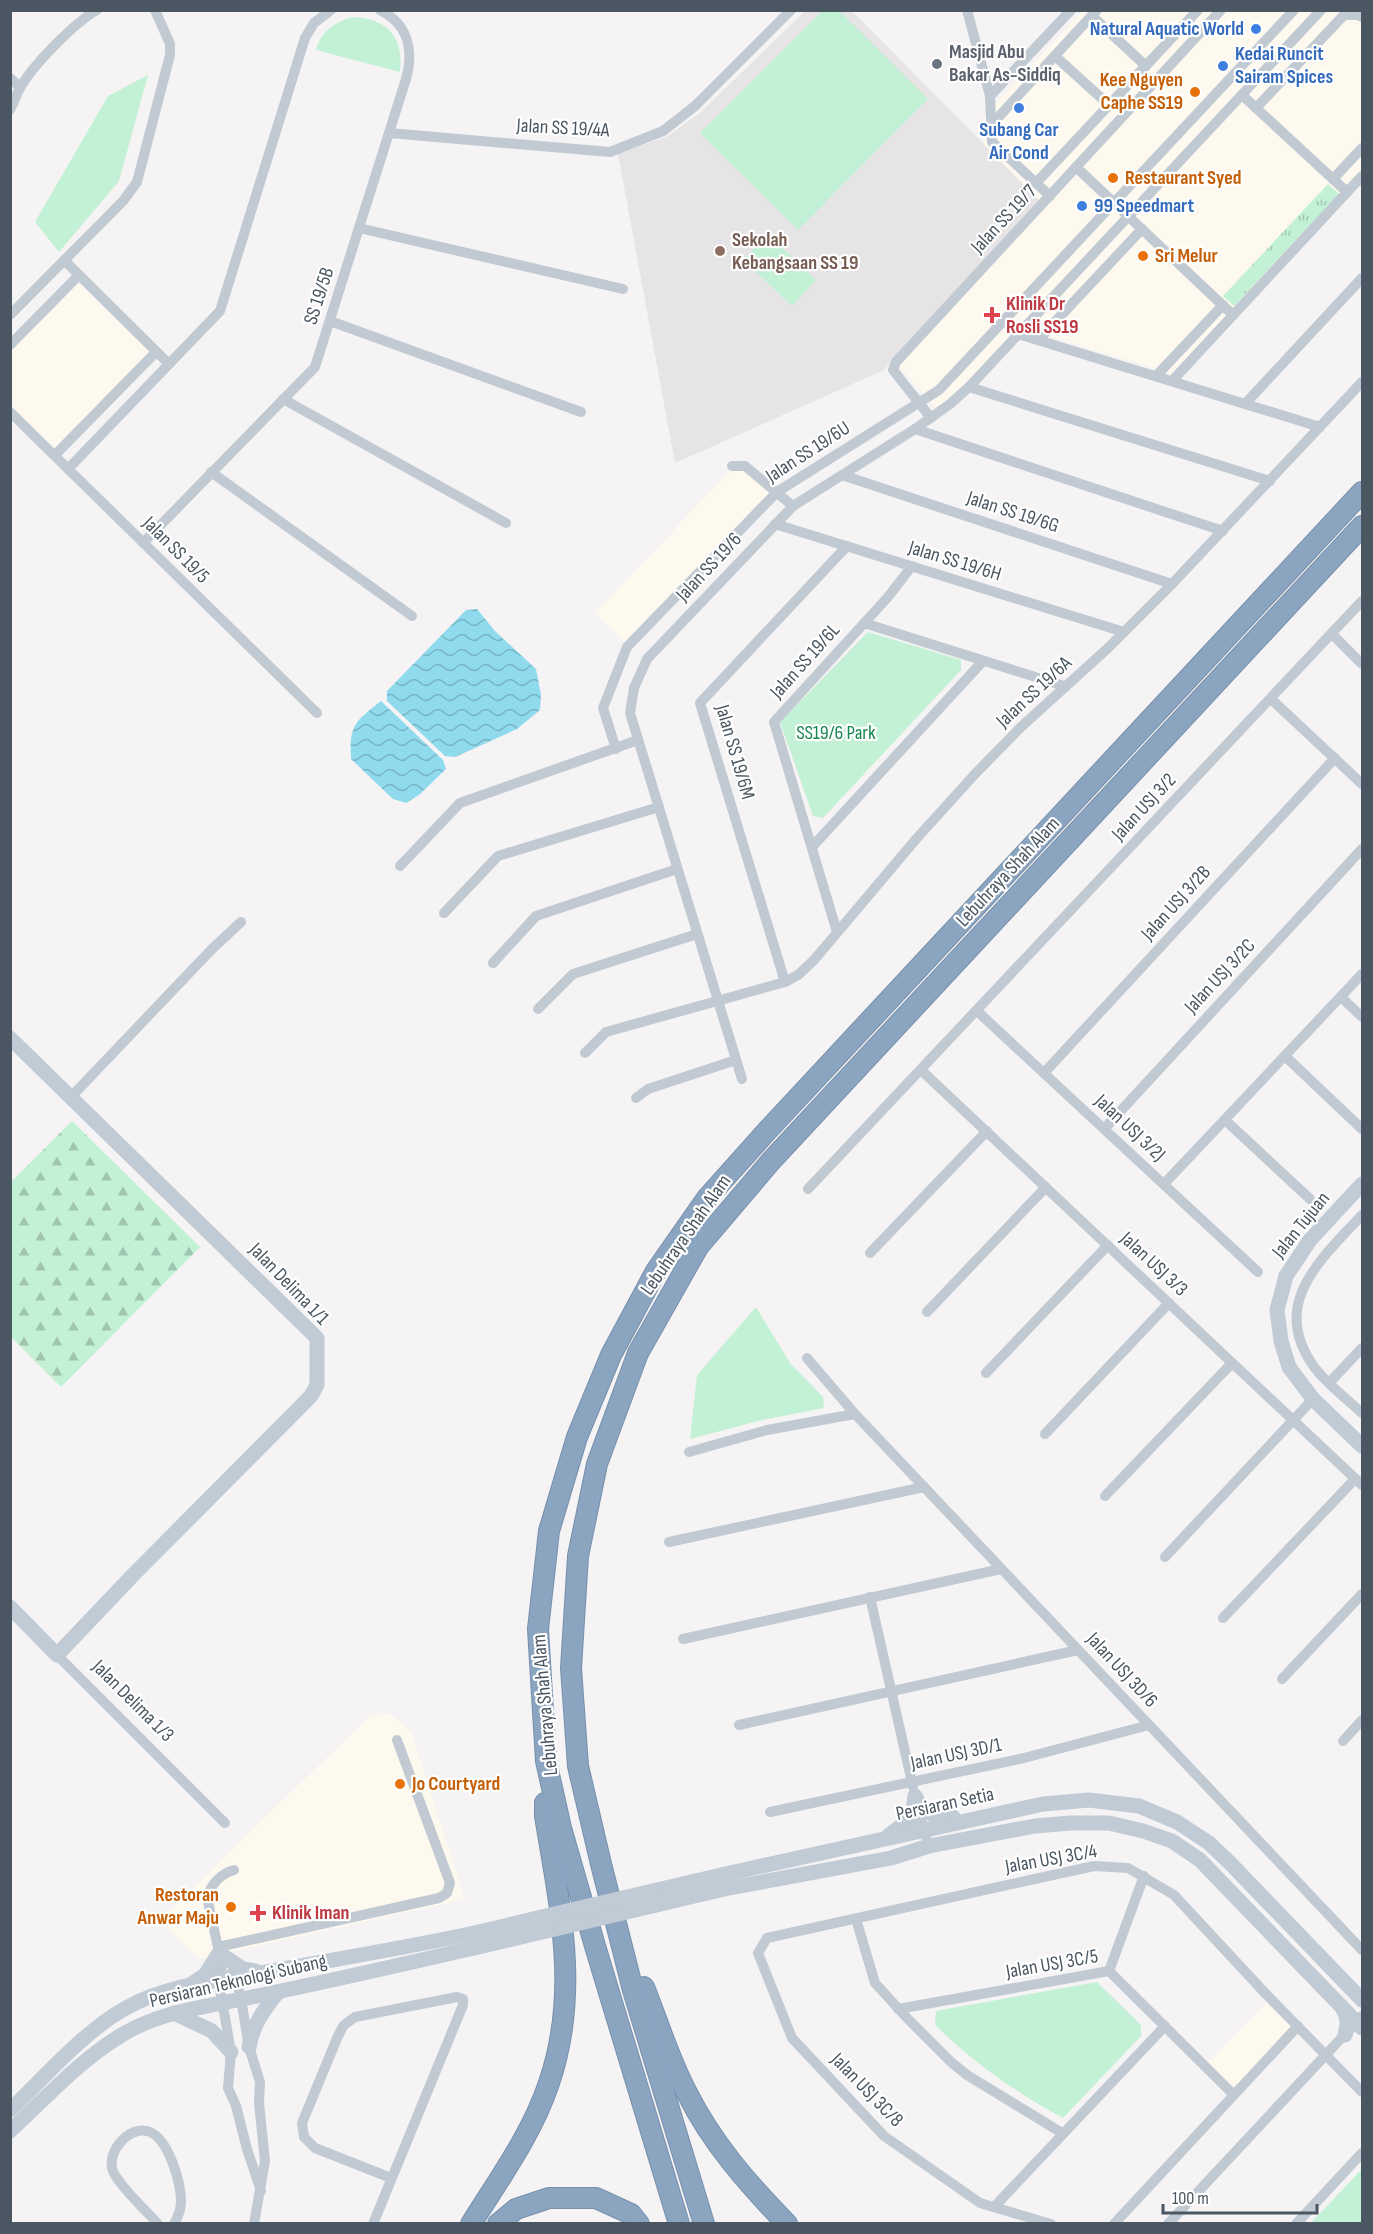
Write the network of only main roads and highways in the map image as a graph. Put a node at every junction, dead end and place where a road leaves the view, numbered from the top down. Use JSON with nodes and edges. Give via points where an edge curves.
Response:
{"nodes":[{"id":1,"x":1362,"y":492,"type":"edge"},
{"id":2,"x":1362,"y":526,"type":"edge"},
{"id":3,"x":10,"y":1038,"type":"edge"},
{"id":4,"x":1362,"y":1184,"type":"edge"},
{"id":5,"x":1362,"y":1446,"type":"edge"},
{"id":6,"x":10,"y":1607,"type":"edge"},
{"id":7,"x":57,"y":1654,"type":"joint"},
{"id":8,"x":546,"y":1761,"type":"junction"},
{"id":9,"x":974,"y":1818,"type":"junction"},
{"id":10,"x":884,"y":1838,"type":"junction"},
{"id":11,"x":722,"y":1882,"type":"junction"},
{"id":12,"x":616,"y":1924,"type":"junction"},
{"id":13,"x":472,"y":1941,"type":"junction"},
{"id":14,"x":219,"y":1961,"type":"junction"},
{"id":15,"x":264,"y":1972,"type":"junction"},
{"id":16,"x":188,"y":1986,"type":"junction"},
{"id":17,"x":278,"y":1992,"type":"junction"},
{"id":18,"x":1362,"y":2000,"type":"edge"},
{"id":19,"x":1340,"y":2003,"type":"junction"},
{"id":20,"x":174,"y":2013,"type":"junction"},
{"id":21,"x":1361,"y":2025,"type":"edge"},
{"id":22,"x":249,"y":2047,"type":"road end"},
{"id":23,"x":231,"y":2052,"type":"road end"},
{"id":24,"x":10,"y":2110,"type":"edge"},
{"id":25,"x":10,"y":2131,"type":"edge"},
{"id":26,"x":471,"y":2223,"type":"edge"},
{"id":27,"x":498,"y":2223,"type":"edge"},
{"id":28,"x":639,"y":2223,"type":"edge"},
{"id":29,"x":679,"y":2223,"type":"edge"},
{"id":30,"x":705,"y":2223,"type":"edge"},
{"id":31,"x":787,"y":2223,"type":"edge"}],
"edges":[{"from":1,"to":8,"type":"highway","name":"Lebuhraya Shah Alam","via":[[766,1132],[707,1198],[656,1271],[602,1375],[577,1437],[549,1531],[538,1629]]},
{"from":2,"to":12,"type":"highway","name":"Lebuhraya Shah Alam","via":[[771,1161],[698,1247],[638,1353],[597,1464],[578,1556],[571,1668],[578,1766]]},
{"from":3,"to":7,"type":"main road","name":"Jalan Delima 1/1","via":[[317,1338],[317,1385],[311,1396]]},
{"from":4,"to":5,"type":"main road","name":"Jalan Tujuan","via":[[1310,1240],[1286,1276],[1277,1310],[1289,1367],[1313,1399]]},
{"from":6,"to":7,"type":"main road","name":"Jalan Delima 1/3"},
{"from":8,"to":26,"type":"highway","via":[[545,1816],[564,1931],[567,1977],[563,2031],[549,2084],[527,2133]]},
{"from":8,"to":29,"type":"highway","name":"Lebuhraya Shah Alam","via":[[591,1935]]},
{"from":9,"to":10,"type":"main road","name":"Persiaran Setia"},
{"from":9,"to":10,"type":"main road","via":[[931,1815],[914,1789],[912,1818]]},
{"from":9,"to":18,"type":"main road","name":"Persiaran Setia","via":[[1043,1804],[1089,1800],[1139,1806],[1177,1822],[1230,1863]]},
{"from":10,"to":11,"type":"main road","name":"Persiaran Setia"},
{"from":11,"to":13,"type":"main road","name":"Persiaran Setia","bridge":true},
{"from":11,"to":19,"type":"main road","name":"Persiaran Setia","via":[[891,1858],[929,1846],[1035,1826],[1109,1823],[1172,1841],[1200,1860]]},
{"from":12,"to":30,"type":"highway","name":"Lebuhraya Shah Alam"},
{"from":12,"to":31,"type":"highway","via":[[686,2092],[719,2148]]},
{"from":13,"to":15,"type":"main road","name":"Persiaran Teknologi Subang"},
{"from":13,"to":17,"type":"main road","name":"Persiaran Teknologi Subang"},
{"from":14,"to":15,"type":"main road"},
{"from":14,"to":15,"type":"main road","name":"Persiaran Teknologi Subang","via":[[235,1976]]},
{"from":14,"to":16,"type":"main road","name":"Persiaran Teknologi Subang"},
{"from":14,"to":16,"type":"main road"},
{"from":16,"to":24,"type":"main road","name":"Persiaran Teknologi Subang","via":[[152,1995],[98,2026]]},
{"from":17,"to":20,"type":"main road","name":"Persiaran Teknologi Subang"},
{"from":17,"to":22,"type":"main road","via":[[258,2018]]},
{"from":19,"to":21,"type":"main road","name":"Persiaran Setia"},
{"from":19,"to":21,"type":"main road","via":[[1347,2016],[1345,2035]]},
{"from":20,"to":23,"type":"main road","via":[[212,2031]]},
{"from":20,"to":25,"type":"main road","name":"Persiaran Teknologi Subang","via":[[126,2032],[108,2044]]},
{"from":27,"to":28,"type":"highway","via":[[516,2210],[549,2198],[596,2198],[631,2214]]}]}
